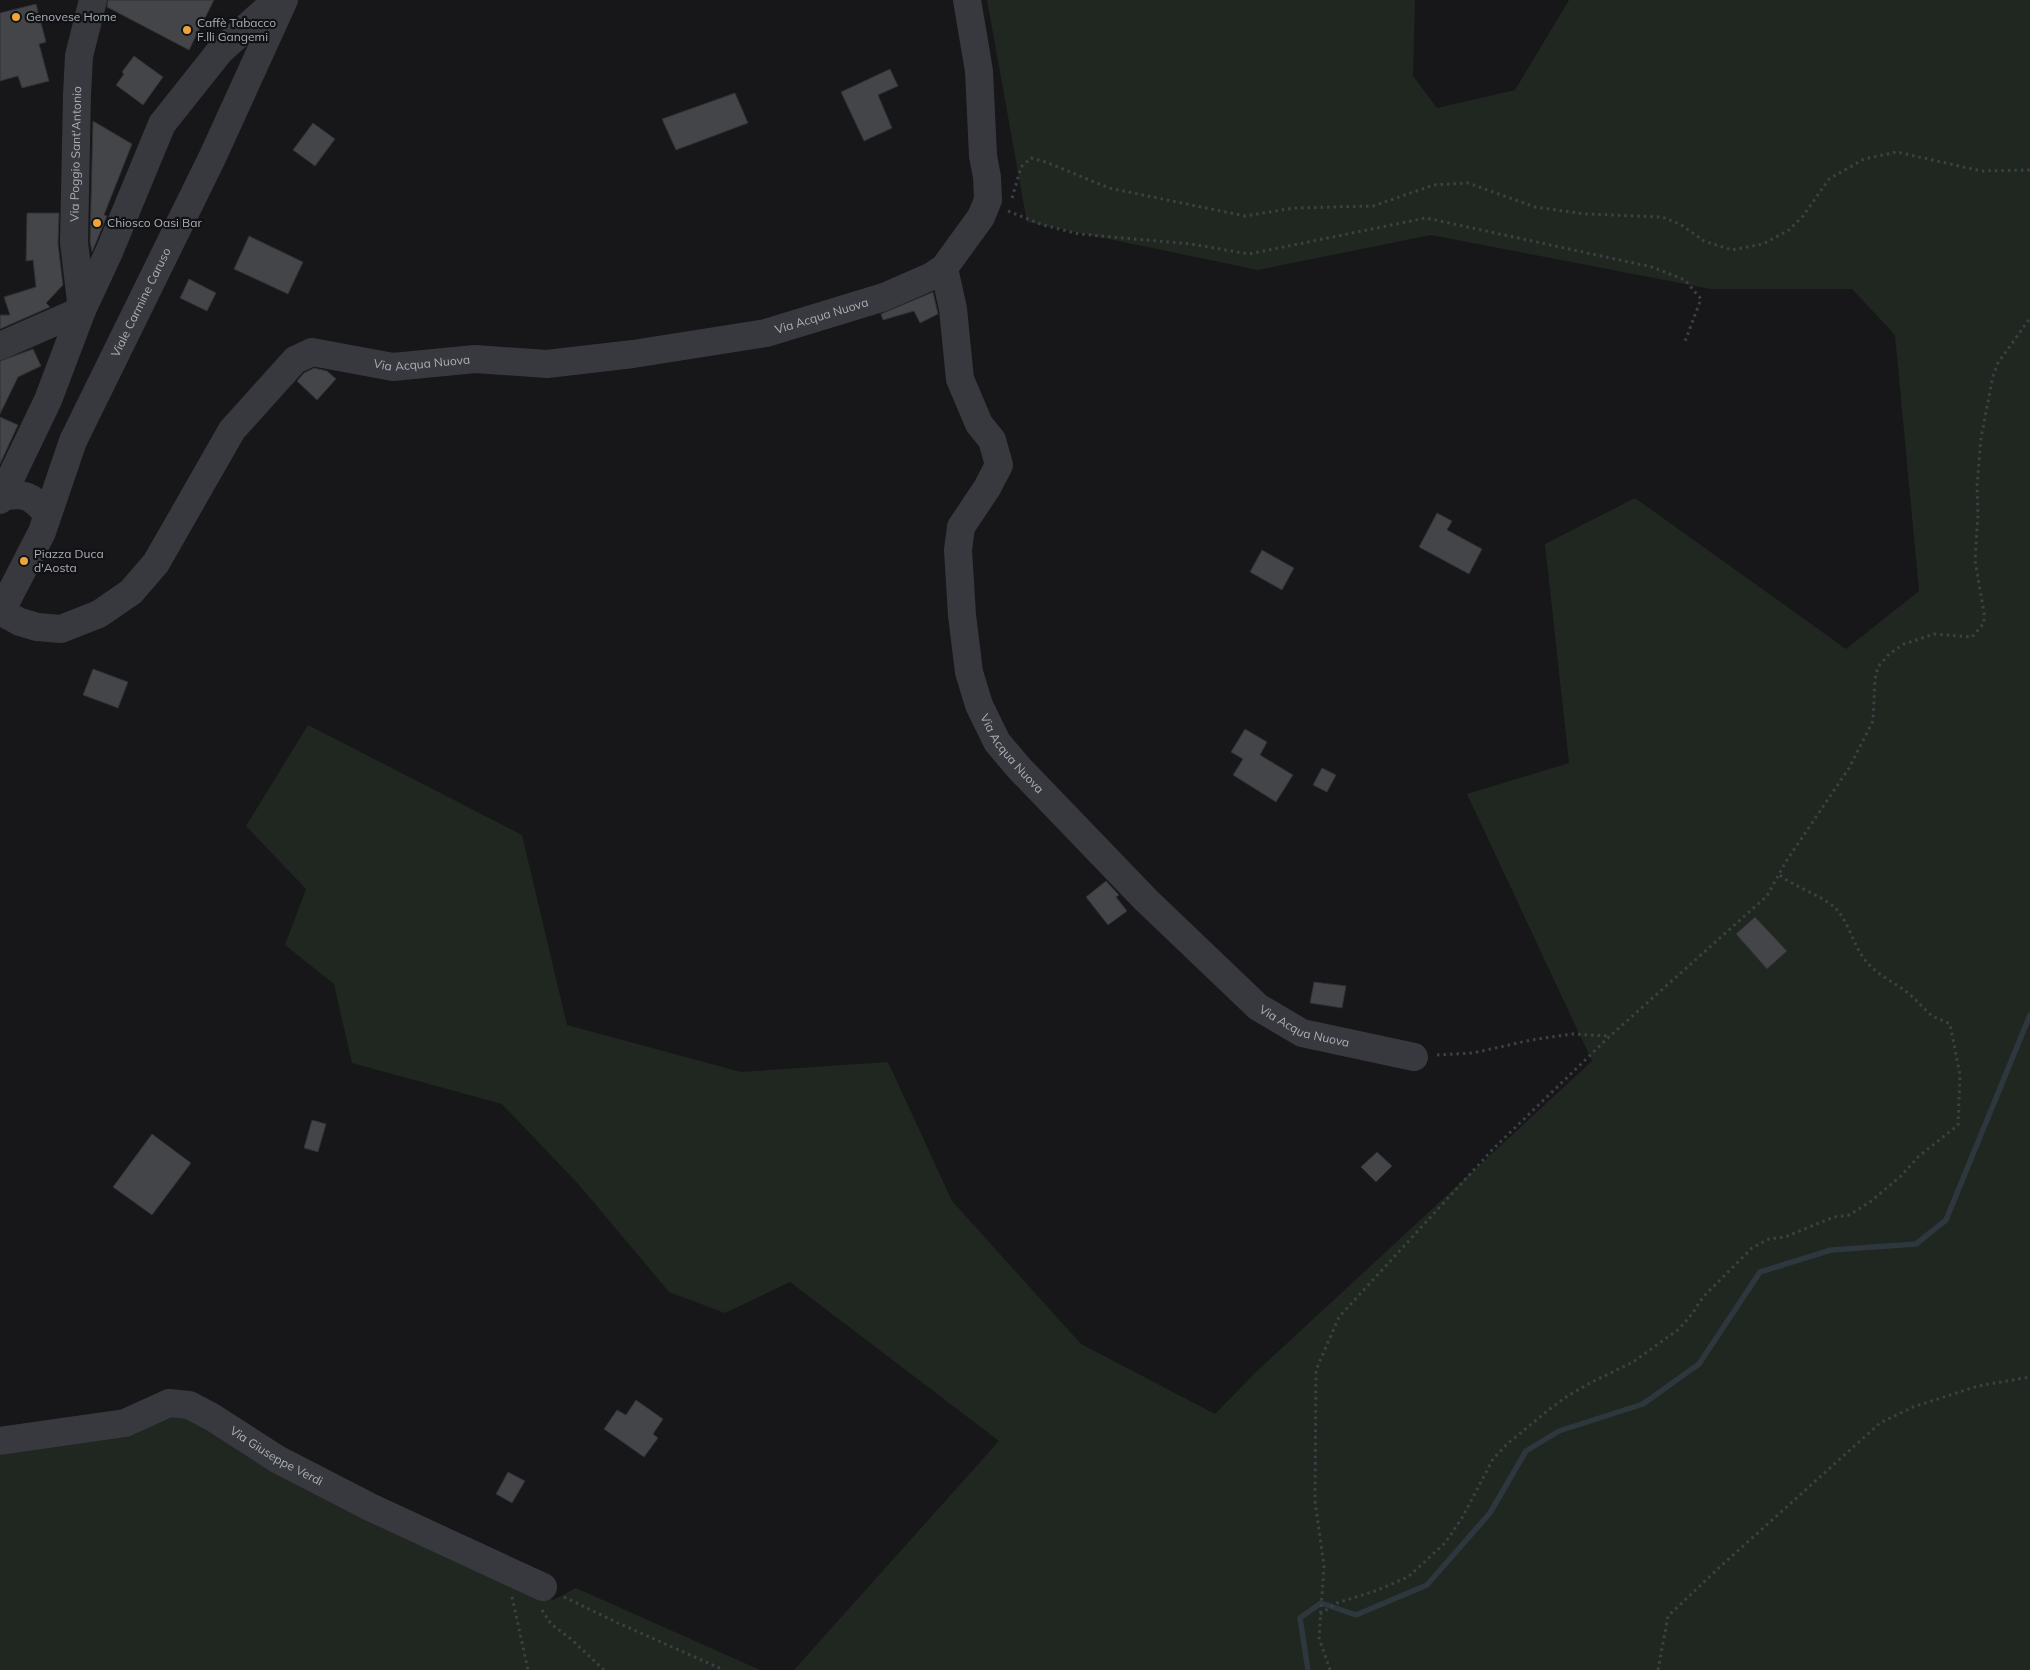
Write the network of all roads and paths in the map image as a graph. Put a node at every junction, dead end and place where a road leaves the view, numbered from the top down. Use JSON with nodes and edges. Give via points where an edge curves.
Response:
{"nodes":[{"id":1,"x":93,"y":0,"type":"edge"},
{"id":2,"x":277,"y":0,"type":"edge"},
{"id":3,"x":284,"y":0,"type":"edge"},
{"id":4,"x":967,"y":0,"type":"edge"},
{"id":5,"x":220,"y":51,"type":"junction"},
{"id":6,"x":256,"y":62,"type":"junction"},
{"id":7,"x":2030,"y":170,"type":"edge"},
{"id":8,"x":1011,"y":202,"type":"dead end"},
{"id":9,"x":981,"y":217,"type":"junction"},
{"id":10,"x":944,"y":268,"type":"junction"},
{"id":11,"x":82,"y":310,"type":"junction"},
{"id":12,"x":2030,"y":318,"type":"edge"},
{"id":13,"x":1684,"y":344,"type":"dead end"},
{"id":14,"x":0,"y":346,"type":"edge"},
{"id":15,"x":8,"y":462,"type":"edge"},
{"id":16,"x":1,"y":498,"type":"edge"},
{"id":17,"x":51,"y":503,"type":"junction"},
{"id":18,"x":7,"y":613,"type":"edge"},
{"id":19,"x":1779,"y":874,"type":"junction"},
{"id":20,"x":1610,"y":1036,"type":"junction"},
{"id":21,"x":1414,"y":1057,"type":"joint"},
{"id":22,"x":2030,"y":1377,"type":"edge"},
{"id":23,"x":0,"y":1441,"type":"edge"},
{"id":24,"x":529,"y":1581,"type":"junction"},
{"id":25,"x":1320,"y":1615,"type":"junction"},
{"id":26,"x":528,"y":1670,"type":"edge"},
{"id":27,"x":604,"y":1670,"type":"edge"},
{"id":28,"x":724,"y":1670,"type":"edge"},
{"id":29,"x":1330,"y":1670,"type":"edge"},
{"id":30,"x":1658,"y":1670,"type":"edge"}],
"edges":[{"from":1,"to":11,"type":"street","name":"Via Poggio Sant'Antonio","via":[[79,56],[77,95],[74,242]]},
{"from":2,"to":5,"type":"street"},
{"from":3,"to":6,"type":"street","name":"Viale Carmine Caruso"},
{"from":4,"to":9,"type":"street","name":"Via Acqua Nuova","via":[[979,71],[987,177],[988,200]]},
{"from":5,"to":6,"type":"street","via":[[249,52]]},
{"from":5,"to":11,"type":"street","via":[[162,124]]},
{"from":6,"to":17,"type":"street","name":"Viale Carmine Caruso","via":[[73,442]]},
{"from":7,"to":8,"type":"path","via":[[1981,171],[1897,152],[1864,159],[1829,179],[1789,230],[1763,244],[1732,250],[1704,241],[1680,224],[1662,217],[1585,214],[1535,207],[1468,183],[1434,185],[1373,206],[1294,208],[1245,216],[1109,188],[1031,158],[1021,167]]},
{"from":9,"to":10,"type":"street","name":"Via Acqua Nuova"},
{"from":9,"to":13,"type":"path","via":[[1009,210],[1043,225],[1079,234],[1191,244],[1249,254],[1426,218],[1454,223],[1652,267],[1685,280],[1701,299]]},
{"from":10,"to":18,"type":"street","name":"Via Acqua Nuova","via":[[884,297],[766,333],[634,354],[547,364],[475,359],[393,367],[312,352],[295,360],[232,430],[156,563],[131,592],[99,614],[61,629],[37,627]]},
{"from":10,"to":21,"type":"street","name":"Via Acqua Nuova","via":[[953,309],[960,379],[979,424],[992,440],[999,465],[961,527],[958,550],[969,672],[979,705],[997,742],[1146,900],[1258,1007],[1302,1033]]},
{"from":11,"to":14,"type":"street"},
{"from":11,"to":15,"type":"street","via":[[48,400]]},
{"from":12,"to":19,"type":"path","via":[[1998,363],[1981,438],[1975,560],[1984,623],[1972,637],[1934,634],[1888,654],[1878,667],[1875,679],[1873,721],[1849,768]]},
{"from":15,"to":16,"type":"street"},
{"from":16,"to":17,"type":"street","via":[[21,494],[38,502]]},
{"from":17,"to":18,"type":"street","name":"Viale Carmine Caruso","via":[[42,532],[8,598]]},
{"from":19,"to":20,"type":"path","via":[[1767,896]]},
{"from":19,"to":25,"type":"path","via":[[1835,907],[1869,965],[1930,1014],[1950,1024],[1960,1074],[1958,1124],[1870,1202],[1849,1215],[1834,1217],[1785,1237],[1769,1239],[1752,1248],[1703,1297],[1678,1329],[1633,1362],[1563,1400],[1507,1444],[1493,1460],[1445,1543],[1408,1577],[1337,1603]]},
{"from":20,"to":21,"type":"path","via":[[1572,1034],[1473,1053]]},
{"from":20,"to":25,"type":"path","via":[[1494,1149],[1339,1317],[1316,1370],[1315,1501],[1324,1566]]},
{"from":22,"to":30,"type":"path","via":[[1978,1386],[1913,1407],[1880,1423],[1668,1616]]},
{"from":23,"to":24,"type":"street","name":"Via Giuseppe Verdi","via":[[125,1423],[169,1403],[189,1405],[277,1459],[370,1507]]},
{"from":24,"to":26,"type":"path","via":[[512,1600]]},
{"from":24,"to":27,"type":"path","via":[[537,1603],[551,1624]]},
{"from":24,"to":28,"type":"path"},
{"from":25,"to":29,"type":"path","via":[[1319,1638]]}]}
